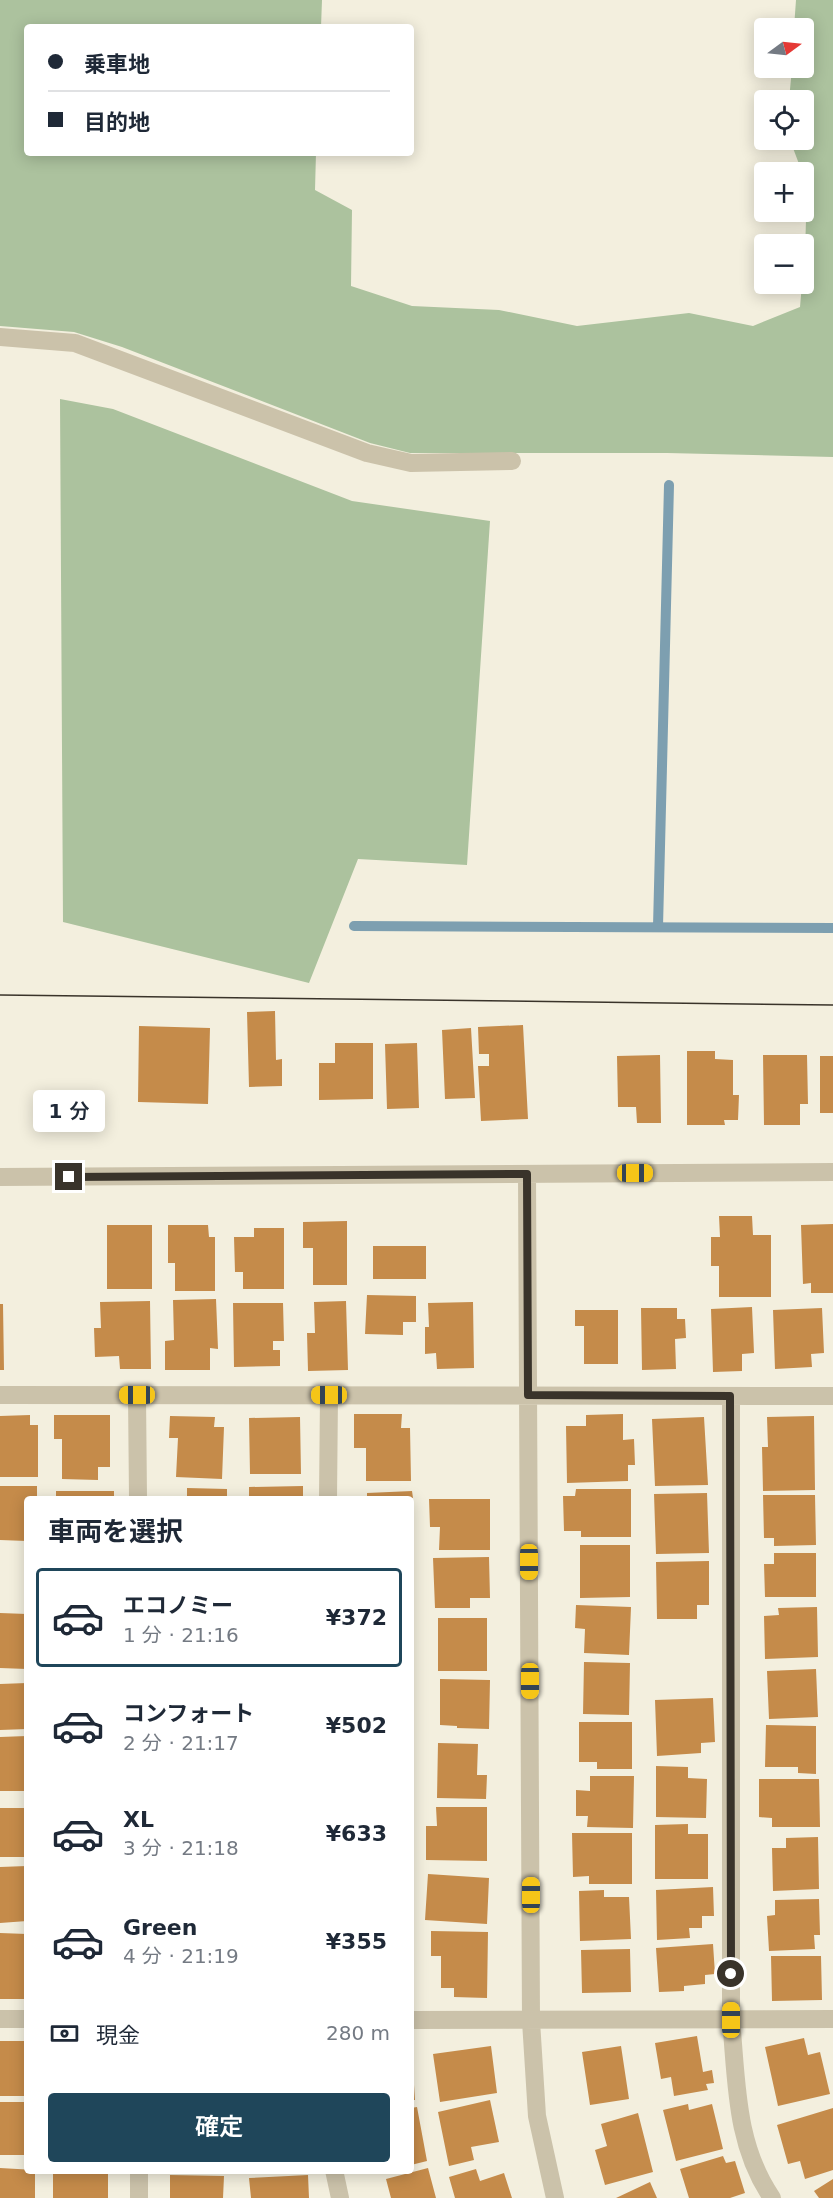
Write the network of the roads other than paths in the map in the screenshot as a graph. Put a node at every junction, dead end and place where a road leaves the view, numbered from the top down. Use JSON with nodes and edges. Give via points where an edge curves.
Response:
{"nodes":[{"id":1,"x":0,"y":337,"type":"edge"},
{"id":2,"x":512,"y":460,"type":"dead end"},
{"id":3,"x":833,"y":1172,"type":"edge"},
{"id":4,"x":527,"y":1174,"type":"junction"},
{"id":5,"x":0,"y":1177,"type":"edge"},
{"id":6,"x":0,"y":1395,"type":"edge"},
{"id":7,"x":137,"y":1395,"type":"junction"},
{"id":8,"x":329,"y":1395,"type":"junction"},
{"id":9,"x":528,"y":1395,"type":"junction"},
{"id":10,"x":730,"y":1396,"type":"junction"},
{"id":11,"x":833,"y":1396,"type":"edge"},
{"id":12,"x":138,"y":1496,"type":"edge"},
{"id":13,"x":328,"y":1496,"type":"edge"},
{"id":14,"x":0,"y":2019,"type":"edge"},
{"id":15,"x":24,"y":2019,"type":"edge"},
{"id":16,"x":833,"y":2019,"type":"edge"},
{"id":17,"x":414,"y":2020,"type":"edge"},
{"id":18,"x":731,"y":2020,"type":"junction"},
{"id":19,"x":531,"y":2021,"type":"junction"},
{"id":20,"x":139,"y":2174,"type":"edge"},
{"id":21,"x":335,"y":2174,"type":"edge"},
{"id":22,"x":139,"y":2198,"type":"edge"},
{"id":23,"x":340,"y":2198,"type":"edge"},
{"id":24,"x":555,"y":2198,"type":"edge"},
{"id":25,"x":772,"y":2198,"type":"edge"}],
"edges":[{"from":1,"to":2,"type":"street","via":[[75,343],[367,453],[411,463]]},
{"from":3,"to":4,"type":"street"},
{"from":4,"to":5,"type":"street"},
{"from":4,"to":9,"type":"street"},
{"from":6,"to":7,"type":"street"},
{"from":7,"to":8,"type":"street"},
{"from":7,"to":12,"type":"street"},
{"from":8,"to":9,"type":"street"},
{"from":8,"to":13,"type":"street"},
{"from":9,"to":10,"type":"street"},
{"from":9,"to":19,"type":"street"},
{"from":10,"to":11,"type":"street"},
{"from":10,"to":18,"type":"street"},
{"from":14,"to":15,"type":"street"},
{"from":16,"to":18,"type":"street"},
{"from":17,"to":19,"type":"street"},
{"from":18,"to":19,"type":"street"},
{"from":18,"to":25,"type":"street","via":[[740,2123],[751,2158]]},
{"from":19,"to":24,"type":"street","via":[[537,2116]]},
{"from":20,"to":22,"type":"street"},
{"from":21,"to":23,"type":"street"}]}
